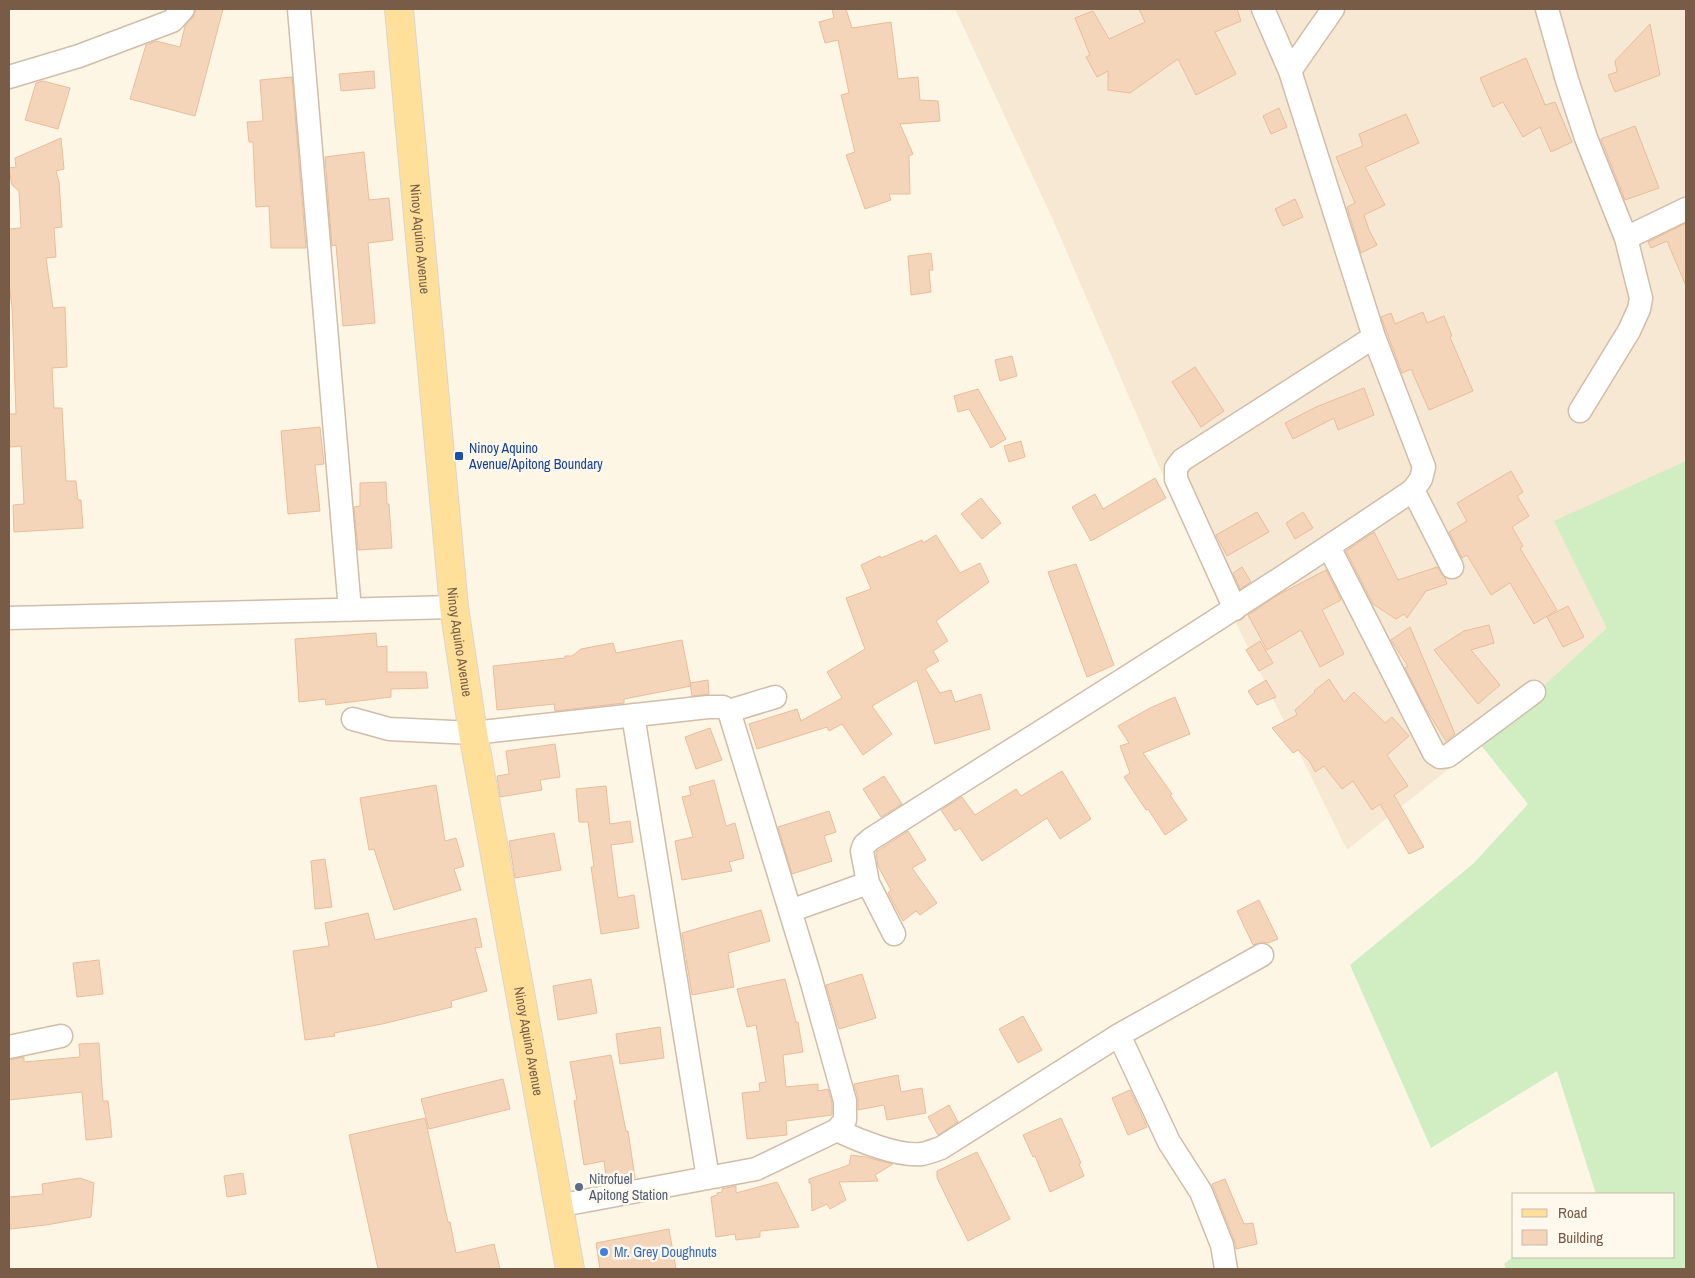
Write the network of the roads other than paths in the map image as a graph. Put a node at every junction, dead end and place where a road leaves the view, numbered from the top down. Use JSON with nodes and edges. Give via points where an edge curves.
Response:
{"nodes":[{"id":1,"x":183,"y":9,"type":"edge"},
{"id":2,"x":300,"y":9,"type":"edge"},
{"id":3,"x":400,"y":9,"type":"edge"},
{"id":4,"x":1263,"y":9,"type":"edge"},
{"id":5,"x":1333,"y":9,"type":"edge"},
{"id":6,"x":1547,"y":9,"type":"edge"},
{"id":7,"x":1290,"y":71,"type":"junction"},
{"id":8,"x":9,"y":77,"type":"edge"},
{"id":9,"x":1686,"y":209,"type":"edge"},
{"id":10,"x":1626,"y":238,"type":"junction"},
{"id":11,"x":1374,"y":337,"type":"junction"},
{"id":12,"x":1580,"y":411,"type":"dead end"},
{"id":13,"x":1413,"y":490,"type":"junction"},
{"id":14,"x":1329,"y":547,"type":"junction"},
{"id":15,"x":1452,"y":567,"type":"dead end"},
{"id":16,"x":454,"y":607,"type":"junction"},
{"id":17,"x":1235,"y":609,"type":"junction"},
{"id":18,"x":350,"y":610,"type":"junction"},
{"id":19,"x":9,"y":618,"type":"edge"},
{"id":20,"x":1534,"y":692,"type":"dead end"},
{"id":21,"x":775,"y":697,"type":"dead end"},
{"id":22,"x":729,"y":712,"type":"junction"},
{"id":23,"x":633,"y":715,"type":"junction"},
{"id":24,"x":353,"y":719,"type":"dead end"},
{"id":25,"x":473,"y":733,"type":"junction"},
{"id":26,"x":868,"y":882,"type":"junction"},
{"id":27,"x":790,"y":911,"type":"junction"},
{"id":28,"x":894,"y":934,"type":"dead end"},
{"id":29,"x":1262,"y":954,"type":"dead end"},
{"id":30,"x":60,"y":1036,"type":"dead end"},
{"id":31,"x":1119,"y":1036,"type":"junction"},
{"id":32,"x":9,"y":1046,"type":"edge"},
{"id":33,"x":837,"y":1130,"type":"junction"},
{"id":34,"x":708,"y":1178,"type":"junction"},
{"id":35,"x":557,"y":1206,"type":"junction"},
{"id":36,"x":570,"y":1269,"type":"edge"},
{"id":37,"x":1226,"y":1269,"type":"edge"}],
"edges":[{"from":1,"to":8,"type":"street","via":[[172,21],[79,56]]},
{"from":2,"to":18,"type":"street"},
{"from":3,"to":16,"type":"main road","name":"Ninoy Aquino Avenue"},
{"from":4,"to":7,"type":"street"},
{"from":5,"to":7,"type":"street"},
{"from":6,"to":10,"type":"street","via":[[1586,138]]},
{"from":7,"to":11,"type":"street"},
{"from":9,"to":10,"type":"street"},
{"from":10,"to":12,"type":"street","via":[[1642,298],[1630,331]]},
{"from":11,"to":13,"type":"street","via":[[1424,467]]},
{"from":11,"to":17,"type":"street","via":[[1182,460],[1176,468],[1176,479]]},
{"from":13,"to":14,"type":"street"},
{"from":13,"to":15,"type":"street"},
{"from":14,"to":17,"type":"street"},
{"from":14,"to":20,"type":"street","via":[[1434,753],[1440,757],[1448,756]]},
{"from":16,"to":18,"type":"street"},
{"from":16,"to":25,"type":"main road","name":"Ninoy Aquino Avenue"},
{"from":17,"to":26,"type":"street","via":[[870,839],[862,850]]},
{"from":18,"to":19,"type":"street"},
{"from":21,"to":22,"type":"street"},
{"from":22,"to":23,"type":"street","via":[[723,707]]},
{"from":22,"to":27,"type":"street"},
{"from":23,"to":25,"type":"street"},
{"from":23,"to":34,"type":"street"},
{"from":24,"to":25,"type":"street","via":[[389,729]]},
{"from":25,"to":35,"type":"main road","name":"Ninoy Aquino Avenue"},
{"from":26,"to":27,"type":"street"},
{"from":26,"to":28,"type":"street"},
{"from":27,"to":33,"type":"street","via":[[845,1101],[845,1120]]},
{"from":29,"to":31,"type":"street"},
{"from":30,"to":32,"type":"street"},
{"from":31,"to":33,"type":"street","via":[[941,1148],[921,1154],[896,1151],[857,1140]]},
{"from":31,"to":37,"type":"street","via":[[1170,1142],[1201,1192],[1222,1245]]},
{"from":33,"to":34,"type":"street","via":[[756,1169]]},
{"from":34,"to":35,"type":"street"},
{"from":35,"to":36,"type":"main road","name":"Ninoy Aquino Avenue"}]}
